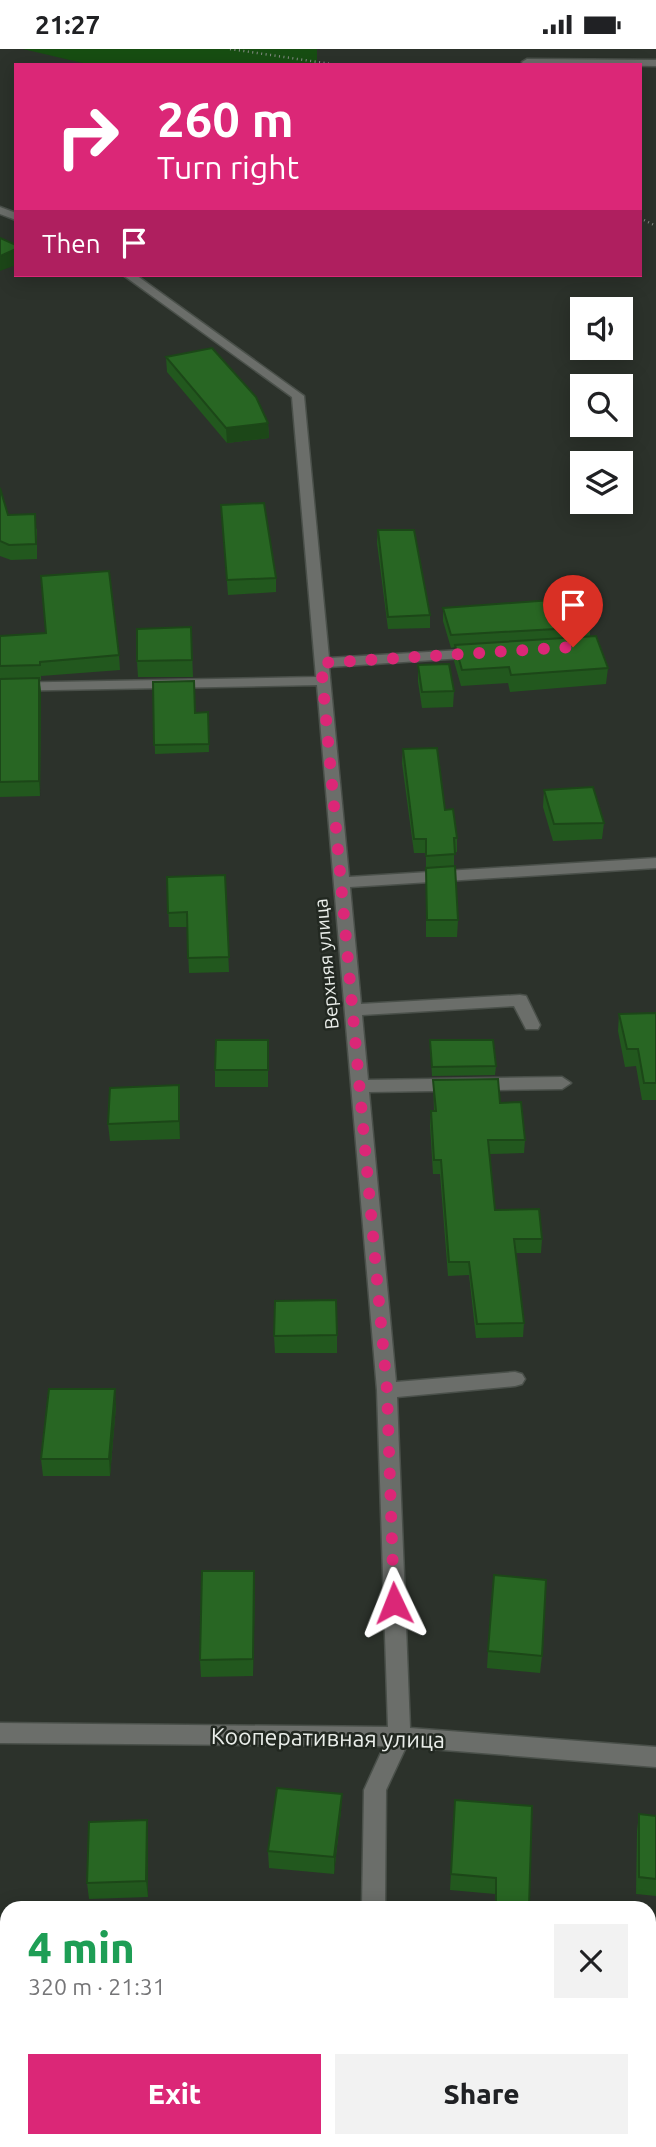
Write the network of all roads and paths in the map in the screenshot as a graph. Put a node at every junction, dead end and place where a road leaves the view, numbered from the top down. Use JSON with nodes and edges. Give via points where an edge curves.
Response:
{"nodes":[{"id":1,"x":230,"y":49,"type":"edge"},
{"id":2,"x":527,"y":62,"type":"dead end"},
{"id":3,"x":324,"y":63,"type":"edge"},
{"id":4,"x":656,"y":63,"type":"edge"},
{"id":5,"x":132,"y":277,"type":"edge"},
{"id":6,"x":492,"y":652,"type":"edge"},
{"id":7,"x":321,"y":663,"type":"junction"},
{"id":8,"x":322,"y":681,"type":"junction"},
{"id":9,"x":0,"y":687,"type":"edge"},
{"id":10,"x":656,"y":863,"type":"edge"},
{"id":11,"x":340,"y":883,"type":"junction"},
{"id":12,"x":351,"y":1010,"type":"junction"},
{"id":13,"x":532,"y":1025,"type":"dead end"},
{"id":14,"x":562,"y":1083,"type":"dead end"},
{"id":15,"x":359,"y":1086,"type":"junction"},
{"id":16,"x":515,"y":1379,"type":"dead end"},
{"id":17,"x":387,"y":1390,"type":"junction"},
{"id":18,"x":0,"y":1733,"type":"edge"},
{"id":19,"x":398,"y":1737,"type":"junction"},
{"id":20,"x":656,"y":1757,"type":"edge"},
{"id":21,"x":374,"y":1901,"type":"edge"}],
"edges":[{"from":1,"to":3,"type":"path"},
{"from":2,"to":4,"type":"street"},
{"from":5,"to":7,"type":"street","name":"Верхняя улица","via":[[298,396]]},
{"from":6,"to":7,"type":"street"},
{"from":7,"to":8,"type":"street","name":"Верхняя улица"},
{"from":8,"to":9,"type":"street"},
{"from":8,"to":11,"type":"street","name":"Верхняя улица"},
{"from":10,"to":11,"type":"street"},
{"from":11,"to":12,"type":"street","name":"Верхняя улица"},
{"from":12,"to":13,"type":"street","via":[[520,1000]]},
{"from":12,"to":15,"type":"street","name":"Верхняя улица"},
{"from":14,"to":15,"type":"street"},
{"from":15,"to":17,"type":"street","name":"Верхняя улица"},
{"from":16,"to":17,"type":"street"},
{"from":17,"to":19,"type":"street","name":"Верхняя улица"},
{"from":18,"to":19,"type":"street","name":"Кооперативная улица"},
{"from":19,"to":20,"type":"street","name":"Кооперативная улица"},
{"from":19,"to":21,"type":"street","via":[[374,1790]]}]}
